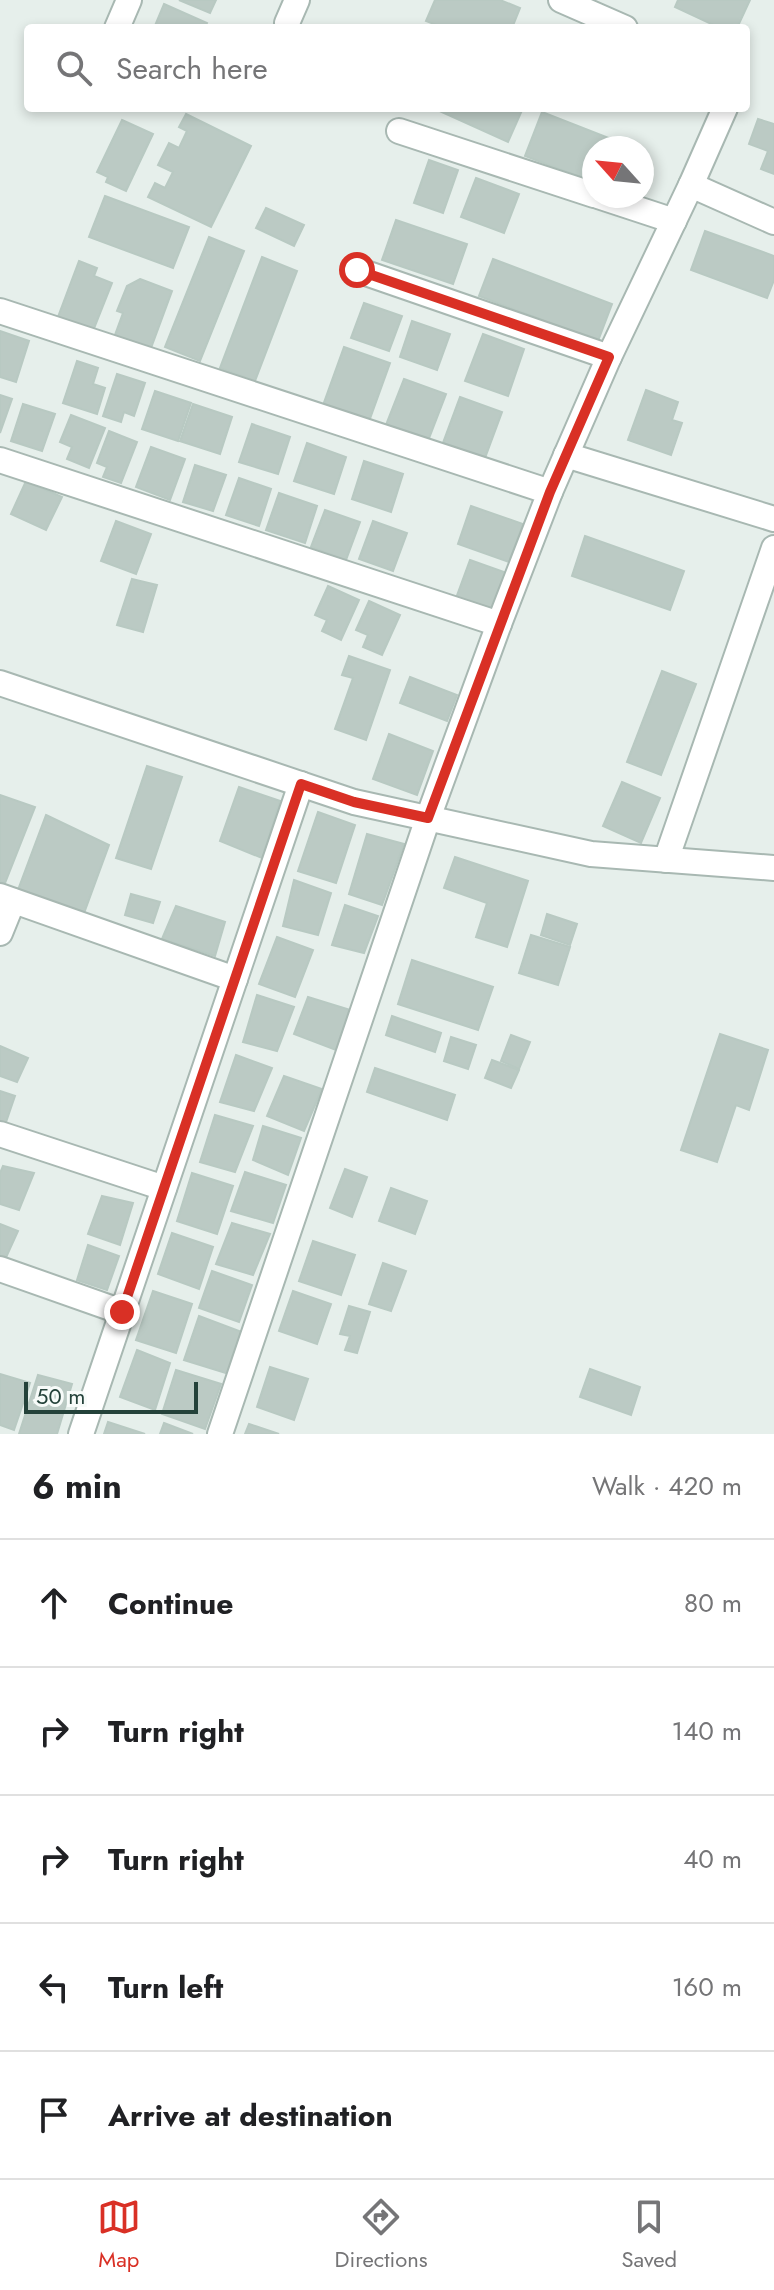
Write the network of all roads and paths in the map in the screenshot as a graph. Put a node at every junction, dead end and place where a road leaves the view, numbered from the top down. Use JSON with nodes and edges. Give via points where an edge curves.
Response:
{"nodes":[{"id":1,"x":129,"y":0,"type":"edge"},
{"id":2,"x":297,"y":0,"type":"edge"},
{"id":3,"x":568,"y":1,"type":"edge"},
{"id":4,"x":287,"y":23,"type":"dead end"},
{"id":5,"x":119,"y":24,"type":"edge"},
{"id":6,"x":617,"y":24,"type":"edge"},
{"id":7,"x":723,"y":112,"type":"edge"},
{"id":8,"x":399,"y":131,"type":"dead end"},
{"id":9,"x":691,"y":185,"type":"junction"},
{"id":10,"x":582,"y":190,"type":"edge"},
{"id":11,"x":635,"y":208,"type":"edge"},
{"id":12,"x":674,"y":221,"type":"junction"},
{"id":13,"x":774,"y":222,"type":"edge"},
{"id":14,"x":357,"y":270,"type":"dead end"},
{"id":15,"x":0,"y":311,"type":"edge"},
{"id":16,"x":609,"y":357,"type":"junction"},
{"id":17,"x":566,"y":455,"type":"junction"},
{"id":18,"x":0,"y":460,"type":"edge"},
{"id":19,"x":550,"y":492,"type":"junction"},
{"id":20,"x":774,"y":519,"type":"edge"},
{"id":21,"x":774,"y":548,"type":"edge"},
{"id":22,"x":499,"y":624,"type":"junction"},
{"id":23,"x":0,"y":683,"type":"edge"},
{"id":24,"x":301,"y":784,"type":"junction"},
{"id":25,"x":428,"y":818,"type":"junction"},
{"id":26,"x":666,"y":860,"type":"junction"},
{"id":27,"x":774,"y":868,"type":"edge"},
{"id":28,"x":7,"y":898,"type":"edge"},
{"id":29,"x":0,"y":933,"type":"edge"},
{"id":30,"x":235,"y":979,"type":"junction"},
{"id":31,"x":0,"y":1134,"type":"edge"},
{"id":32,"x":164,"y":1188,"type":"junction"},
{"id":33,"x":0,"y":1269,"type":"edge"},
{"id":34,"x":122,"y":1312,"type":"junction"},
{"id":35,"x":81,"y":1434,"type":"edge"},
{"id":36,"x":220,"y":1434,"type":"edge"}],
"edges":[{"from":1,"to":5,"type":"street"},
{"from":2,"to":4,"type":"street"},
{"from":3,"to":6,"type":"street"},
{"from":7,"to":9,"type":"street"},
{"from":8,"to":10,"type":"street"},
{"from":9,"to":12,"type":"street"},
{"from":9,"to":13,"type":"street"},
{"from":11,"to":12,"type":"street"},
{"from":12,"to":16,"type":"street"},
{"from":14,"to":16,"type":"street"},
{"from":15,"to":19,"type":"street"},
{"from":16,"to":17,"type":"street"},
{"from":17,"to":19,"type":"street"},
{"from":17,"to":20,"type":"street"},
{"from":18,"to":22,"type":"street"},
{"from":19,"to":22,"type":"street"},
{"from":21,"to":26,"type":"street"},
{"from":22,"to":25,"type":"street"},
{"from":23,"to":24,"type":"street"},
{"from":24,"to":25,"type":"street"},
{"from":24,"to":30,"type":"street"},
{"from":25,"to":26,"type":"street","via":[[591,854]]},
{"from":25,"to":36,"type":"street"},
{"from":26,"to":27,"type":"street"},
{"from":28,"to":29,"type":"street"},
{"from":28,"to":30,"type":"street"},
{"from":30,"to":32,"type":"street"},
{"from":31,"to":32,"type":"street"},
{"from":32,"to":34,"type":"street"},
{"from":33,"to":34,"type":"street"},
{"from":34,"to":35,"type":"street"}]}
